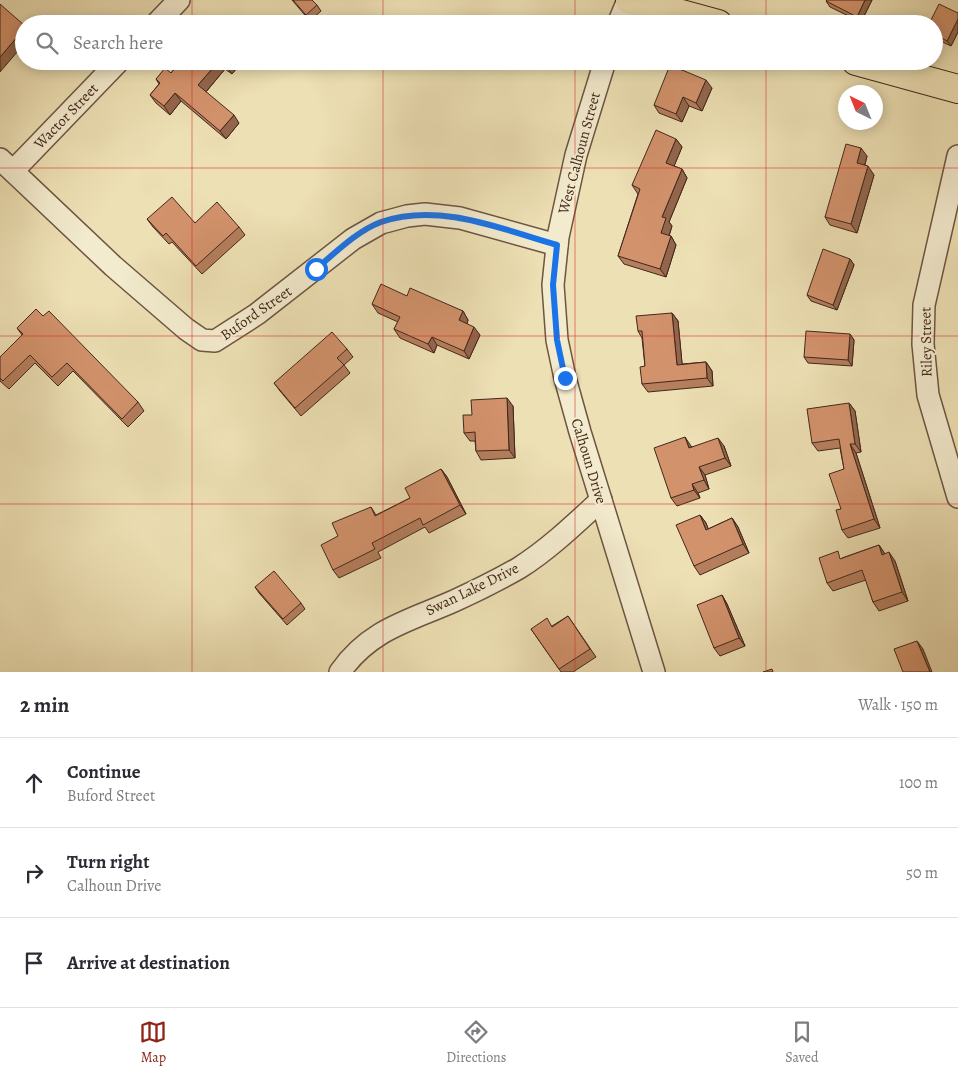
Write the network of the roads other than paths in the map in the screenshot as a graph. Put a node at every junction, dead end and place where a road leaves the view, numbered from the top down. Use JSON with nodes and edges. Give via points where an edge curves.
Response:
{"nodes":[{"id":1,"x":179,"y":0,"type":"edge"},
{"id":2,"x":629,"y":0,"type":"edge"},
{"id":3,"x":165,"y":15,"type":"edge"},
{"id":4,"x":622,"y":15,"type":"edge"},
{"id":5,"x":685,"y":15,"type":"edge"},
{"id":6,"x":109,"y":70,"type":"edge"},
{"id":7,"x":602,"y":70,"type":"edge"},
{"id":8,"x":889,"y":70,"type":"edge"},
{"id":9,"x":958,"y":89,"type":"edge"},
{"id":10,"x":958,"y":156,"type":"edge"},
{"id":11,"x":6,"y":165,"type":"edge"},
{"id":12,"x":557,"y":245,"type":"junction"},
{"id":13,"x":958,"y":497,"type":"edge"},
{"id":14,"x":601,"y":500,"type":"junction"},
{"id":15,"x":340,"y":672,"type":"edge"},
{"id":16,"x":654,"y":672,"type":"edge"}],
"edges":[{"from":1,"to":3,"type":"street"},
{"from":2,"to":4,"type":"street"},
{"from":2,"to":5,"type":"highway"},
{"from":6,"to":11,"type":"street","name":"Wactor Street"},
{"from":7,"to":12,"type":"street","name":"West Calhoun Street","via":[[576,155]]},
{"from":8,"to":9,"type":"highway"},
{"from":10,"to":13,"type":"street","name":"Riley Street","via":[[924,306],[923,344],[928,395]]},
{"from":11,"to":12,"type":"street","name":"Buford Street","via":[[113,266],[202,340],[216,342],[353,239],[381,222],[425,214],[451,216]]},
{"from":12,"to":14,"type":"street","name":"Calhoun Drive","via":[[553,285],[557,340]]},
{"from":14,"to":15,"type":"street","name":"Swan Lake Drive","via":[[548,548],[518,568],[378,634],[357,651]]},
{"from":14,"to":16,"type":"street","name":"Calhoun Drive"}]}
